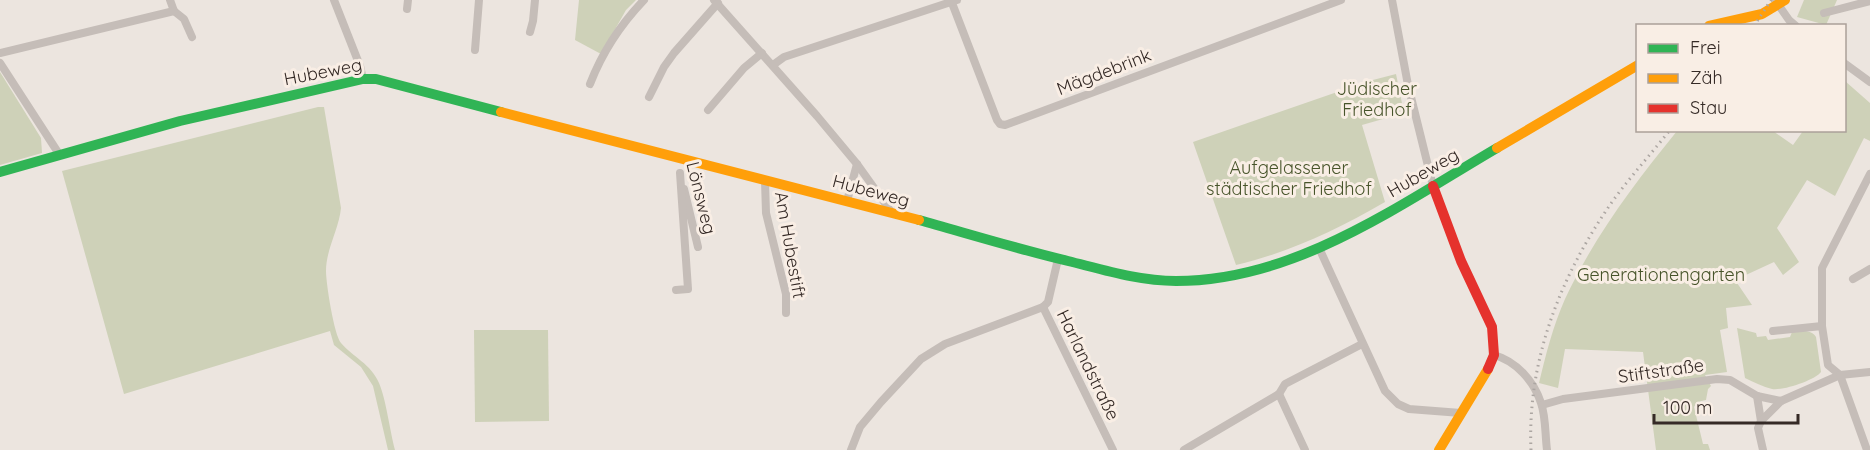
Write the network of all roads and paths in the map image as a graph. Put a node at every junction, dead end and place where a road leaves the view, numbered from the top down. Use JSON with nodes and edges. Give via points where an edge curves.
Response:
{"nodes":[{"id":1,"x":170,"y":0,"type":"edge"},
{"id":2,"x":334,"y":0,"type":"edge"},
{"id":3,"x":479,"y":0,"type":"edge"},
{"id":4,"x":535,"y":0,"type":"edge"},
{"id":5,"x":644,"y":0,"type":"edge"},
{"id":6,"x":1341,"y":0,"type":"edge"},
{"id":7,"x":1392,"y":0,"type":"edge"},
{"id":8,"x":955,"y":1,"type":"edge"},
{"id":9,"x":1870,"y":1,"type":"edge"},
{"id":10,"x":716,"y":2,"type":"edge"},
{"id":11,"x":1779,"y":2,"type":"edge"},
{"id":12,"x":174,"y":11,"type":"junction"},
{"id":13,"x":1824,"y":13,"type":"dead end"},
{"id":14,"x":1718,"y":24,"type":"edge"},
{"id":15,"x":1795,"y":24,"type":"edge"},
{"id":16,"x":530,"y":32,"type":"dead end"},
{"id":17,"x":192,"y":37,"type":"dead end"},
{"id":18,"x":475,"y":50,"type":"dead end"},
{"id":19,"x":762,"y":52,"type":"junction"},
{"id":20,"x":0,"y":53,"type":"edge"},
{"id":21,"x":0,"y":63,"type":"edge"},
{"id":22,"x":1846,"y":64,"type":"edge"},
{"id":23,"x":773,"y":65,"type":"junction"},
{"id":24,"x":1636,"y":66,"type":"edge"},
{"id":25,"x":363,"y":79,"type":"junction"},
{"id":26,"x":1870,"y":82,"type":"edge"},
{"id":27,"x":590,"y":84,"type":"dead end"},
{"id":28,"x":649,"y":97,"type":"dead end"},
{"id":29,"x":708,"y":110,"type":"dead end"},
{"id":30,"x":59,"y":154,"type":"junction"},
{"id":31,"x":675,"y":156,"type":"junction"},
{"id":32,"x":857,"y":164,"type":"junction"},
{"id":33,"x":0,"y":172,"type":"edge"},
{"id":34,"x":680,"y":173,"type":"junction"},
{"id":35,"x":1870,"y":174,"type":"edge"},
{"id":36,"x":765,"y":181,"type":"junction"},
{"id":37,"x":1433,"y":186,"type":"junction"},
{"id":38,"x":848,"y":197,"type":"junction"},
{"id":39,"x":892,"y":213,"type":"junction"},
{"id":40,"x":683,"y":229,"type":"junction"},
{"id":41,"x":694,"y":229,"type":"junction"},
{"id":42,"x":699,"y":247,"type":"dead end"},
{"id":43,"x":1318,"y":248,"type":"junction"},
{"id":44,"x":1058,"y":259,"type":"junction"},
{"id":45,"x":1870,"y":269,"type":"edge"},
{"id":46,"x":1853,"y":279,"type":"dead end"},
{"id":47,"x":676,"y":290,"type":"dead end"},
{"id":48,"x":1043,"y":307,"type":"junction"},
{"id":49,"x":786,"y":313,"type":"dead end"},
{"id":50,"x":1822,"y":326,"type":"junction"},
{"id":51,"x":1773,"y":331,"type":"dead end"},
{"id":52,"x":1362,"y":344,"type":"junction"},
{"id":53,"x":1494,"y":355,"type":"junction"},
{"id":54,"x":1870,"y":372,"type":"edge"},
{"id":55,"x":1840,"y":375,"type":"junction"},
{"id":56,"x":1279,"y":394,"type":"junction"},
{"id":57,"x":1757,"y":396,"type":"junction"},
{"id":58,"x":1781,"y":400,"type":"junction"},
{"id":59,"x":1542,"y":405,"type":"junction"},
{"id":60,"x":1461,"y":413,"type":"junction"},
{"id":61,"x":1761,"y":421,"type":"junction"},
{"id":62,"x":851,"y":450,"type":"edge"},
{"id":63,"x":1113,"y":450,"type":"edge"},
{"id":64,"x":1184,"y":450,"type":"edge"},
{"id":65,"x":1305,"y":450,"type":"edge"},
{"id":66,"x":1439,"y":450,"type":"edge"},
{"id":67,"x":1547,"y":450,"type":"edge"},
{"id":68,"x":1763,"y":450,"type":"edge"},
{"id":69,"x":1867,"y":450,"type":"edge"}],
"edges":[{"from":1,"to":12,"type":"street"},
{"from":2,"to":25,"type":"street"},
{"from":3,"to":18,"type":"street"},
{"from":4,"to":16,"type":"street"},
{"from":5,"to":27,"type":"street","via":[[628,16],[597,65]]},
{"from":6,"to":8,"type":"street","name":"Mägdebrink","via":[[1005,125],[997,120]]},
{"from":7,"to":37,"type":"street"},
{"from":8,"to":23,"type":"street","via":[[784,57]]},
{"from":9,"to":13,"type":"street"},
{"from":10,"to":19,"type":"street"},
{"from":10,"to":28,"type":"street","via":[[674,53]]},
{"from":11,"to":14,"type":"street","via":[[1756,16]]},
{"from":11,"to":15,"type":"street"},
{"from":12,"to":17,"type":"street","via":[[184,19]]},
{"from":12,"to":20,"type":"street"},
{"from":19,"to":23,"type":"street"},
{"from":19,"to":29,"type":"street"},
{"from":21,"to":30,"type":"street"},
{"from":22,"to":26,"type":"street"},
{"from":23,"to":32,"type":"street"},
{"from":24,"to":37,"type":"street","name":"Hubeweg"},
{"from":25,"to":30,"type":"street","name":"Hubeweg","via":[[220,110]]},
{"from":25,"to":31,"type":"street","name":"Hubeweg"},
{"from":30,"to":33,"type":"street","name":"Hubeweg"},
{"from":31,"to":34,"type":"street","name":"Lönsweg"},
{"from":31,"to":36,"type":"street","name":"Hubeweg"},
{"from":32,"to":38,"type":"street"},
{"from":32,"to":39,"type":"street"},
{"from":34,"to":40,"type":"street"},
{"from":34,"to":41,"type":"street","name":"Lönsweg"},
{"from":35,"to":50,"type":"street","via":[[1822,268]]},
{"from":36,"to":38,"type":"street","name":"Hubeweg"},
{"from":36,"to":49,"type":"street","name":"Am Hubestift","via":[[766,213],[786,294]]},
{"from":37,"to":43,"type":"street","name":"Hubeweg"},
{"from":37,"to":53,"type":"street","via":[[1461,261],[1492,327]]},
{"from":38,"to":39,"type":"street","name":"Hubeweg"},
{"from":39,"to":44,"type":"street","name":"Hubeweg"},
{"from":40,"to":41,"type":"street"},
{"from":40,"to":47,"type":"street","via":[[688,289]]},
{"from":41,"to":42,"type":"street","name":"Lönsweg"},
{"from":43,"to":44,"type":"street","name":"Hubeweg","via":[[1217,278],[1178,281],[1137,278]]},
{"from":43,"to":52,"type":"street"},
{"from":44,"to":48,"type":"street","name":"Harlandstraße","via":[[1048,302]]},
{"from":45,"to":46,"type":"street"},
{"from":48,"to":62,"type":"street","via":[[945,345],[921,359],[860,427]]},
{"from":48,"to":63,"type":"street","name":"Harlandstraße"},
{"from":50,"to":51,"type":"street"},
{"from":50,"to":55,"type":"street","via":[[1828,365]]},
{"from":52,"to":56,"type":"street","via":[[1285,384]]},
{"from":52,"to":60,"type":"street","via":[[1385,391],[1398,404],[1409,409]]},
{"from":53,"to":59,"type":"street","via":[[1517,365]]},
{"from":53,"to":60,"type":"street"},
{"from":54,"to":55,"type":"street"},
{"from":55,"to":58,"type":"street"},
{"from":55,"to":69,"type":"street"},
{"from":56,"to":64,"type":"street"},
{"from":56,"to":65,"type":"street"},
{"from":57,"to":58,"type":"street","name":"Stiftstraße"},
{"from":57,"to":59,"type":"street","name":"Stiftstraße","via":[[1730,380],[1717,379]]},
{"from":57,"to":61,"type":"street"},
{"from":58,"to":61,"type":"street"},
{"from":59,"to":67,"type":"street"},
{"from":60,"to":66,"type":"street"},
{"from":61,"to":68,"type":"street","via":[[1758,428]]}]}
